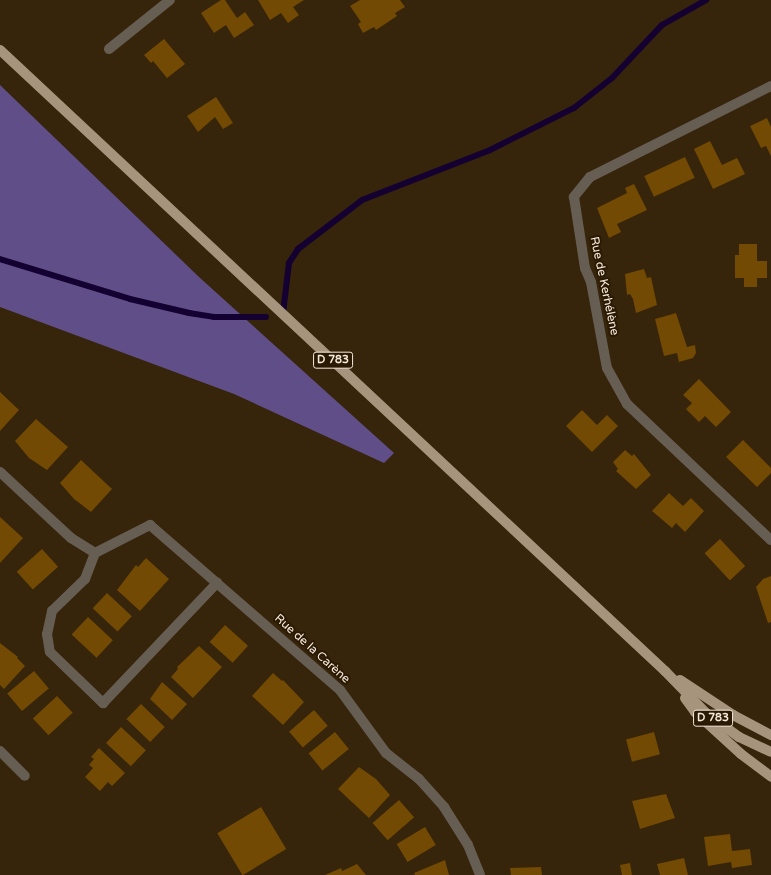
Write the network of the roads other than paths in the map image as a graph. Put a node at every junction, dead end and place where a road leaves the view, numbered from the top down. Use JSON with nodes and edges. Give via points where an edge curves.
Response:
{"nodes":[{"id":1,"x":170,"y":0,"type":"edge"},
{"id":2,"x":109,"y":49,"type":"dead end"},
{"id":3,"x":0,"y":50,"type":"edge"},
{"id":4,"x":771,"y":86,"type":"edge"},
{"id":5,"x":0,"y":472,"type":"edge"},
{"id":6,"x":771,"y":540,"type":"edge"},
{"id":7,"x":95,"y":553,"type":"junction"},
{"id":8,"x":217,"y":583,"type":"junction"},
{"id":9,"x":665,"y":671,"type":"junction"},
{"id":10,"x":771,"y":735,"type":"edge"},
{"id":11,"x":0,"y":751,"type":"edge"},
{"id":12,"x":771,"y":752,"type":"edge"},
{"id":13,"x":25,"y":776,"type":"dead end"},
{"id":14,"x":771,"y":777,"type":"edge"},
{"id":15,"x":480,"y":875,"type":"edge"}],
"edges":[{"from":1,"to":2,"type":"street"},
{"from":3,"to":9,"type":"main road","number":"D 783"},
{"from":4,"to":6,"type":"street","name":"Rue de Kerhélène","via":[[590,177],[574,197],[585,268],[591,282],[607,368],[627,404]]},
{"from":5,"to":7,"type":"street","via":[[71,538]]},
{"from":7,"to":8,"type":"street","name":"Rue de la Carène","via":[[150,525]]},
{"from":7,"to":8,"type":"street","via":[[85,579],[52,611],[46,634],[50,652],[103,703]]},
{"from":8,"to":15,"type":"street","name":"Rue de la Carène","via":[[340,690],[386,753],[419,779],[444,807],[468,845]]},
{"from":9,"to":10,"type":"main road","number":"D 783","via":[[733,715]]},
{"from":9,"to":12,"type":"main road","number":"D 783","via":[[706,713],[739,737]]},
{"from":9,"to":14,"type":"main road","number":"D 783","via":[[695,712],[741,754]]},
{"from":11,"to":13,"type":"street"}]}
